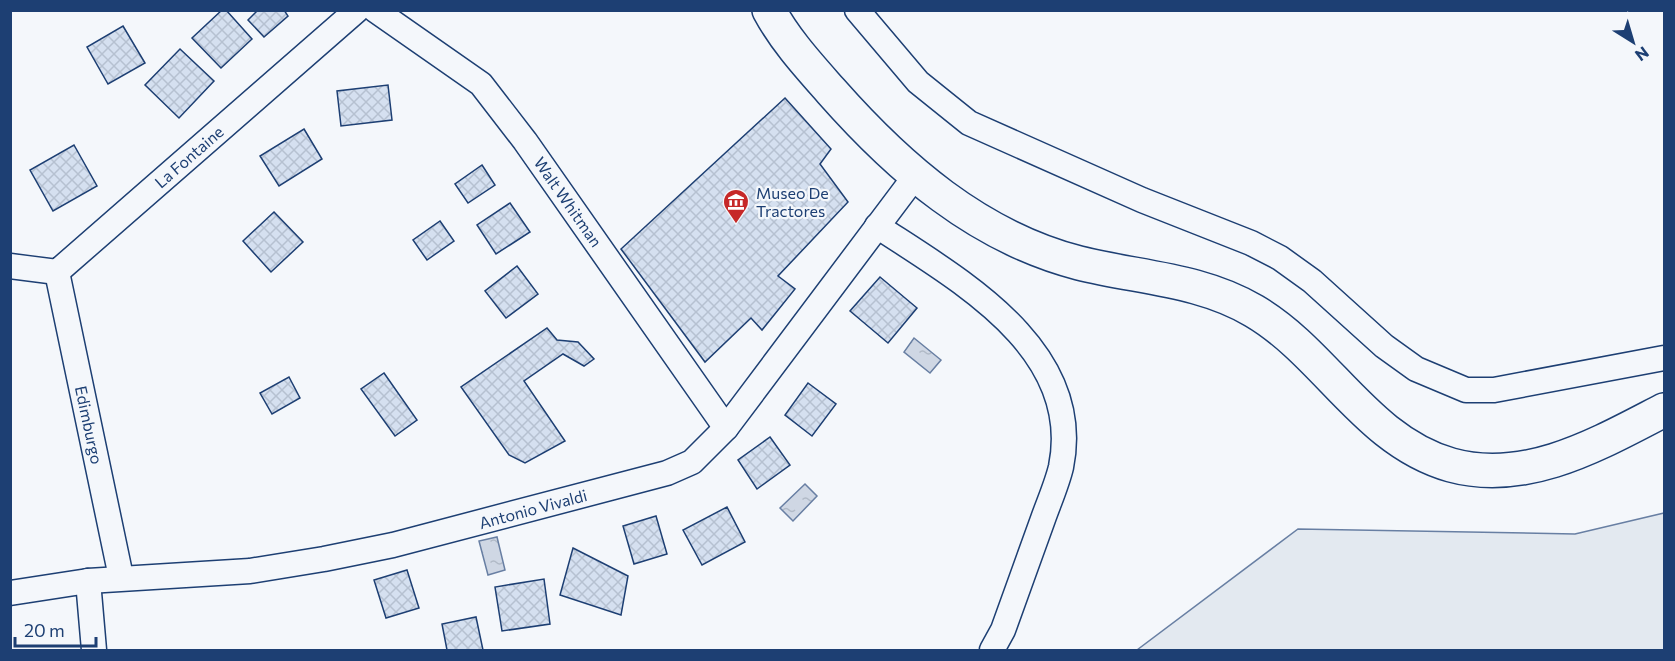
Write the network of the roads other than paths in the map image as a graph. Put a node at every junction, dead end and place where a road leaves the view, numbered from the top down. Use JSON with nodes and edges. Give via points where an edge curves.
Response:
{"nodes":[{"id":1,"x":357,"y":10,"type":"edge"},
{"id":2,"x":375,"y":10,"type":"edge"},
{"id":3,"x":769,"y":10,"type":"edge"},
{"id":4,"x":857,"y":10,"type":"edge"},
{"id":5,"x":916,"y":175,"type":"junction"},
{"id":6,"x":877,"y":226,"type":"junction"},
{"id":7,"x":10,"y":266,"type":"edge"},
{"id":8,"x":57,"y":272,"type":"junction"},
{"id":9,"x":1665,"y":358,"type":"edge"},
{"id":10,"x":1665,"y":410,"type":"edge"},
{"id":11,"x":726,"y":428,"type":"junction"},
{"id":12,"x":121,"y":577,"type":"junction"},
{"id":13,"x":88,"y":581,"type":"junction"},
{"id":14,"x":10,"y":593,"type":"edge"},
{"id":15,"x":94,"y":651,"type":"edge"},
{"id":16,"x":992,"y":651,"type":"edge"}],
"edges":[{"from":1,"to":8,"type":"street","name":"La Fontaine"},
{"from":2,"to":11,"type":"street","name":"Walt Whitman","via":[[481,84]]},
{"from":3,"to":5,"type":"main road","via":[[796,50],[843,104]]},
{"from":4,"to":9,"type":"street","via":[[918,82],[969,123],[1280,258],[1312,281],[1384,346],[1416,369],[1445,383],[1466,390],[1494,390]]},
{"from":5,"to":6,"type":"street","name":"Antonio Vivaldi"},
{"from":5,"to":10,"type":"main road","via":[[974,219],[1032,247],[1090,265],[1183,282],[1241,303],[1291,339],[1378,424],[1426,455],[1452,465],[1501,470],[1552,462]]},
{"from":6,"to":11,"type":"street","name":"Antonio Vivaldi"},
{"from":6,"to":16,"type":"street","via":[[973,289],[1020,333],[1050,380],[1059,407],[1064,436],[1061,468]]},
{"from":7,"to":8,"type":"street"},
{"from":8,"to":12,"type":"street","name":"Edimburgo"},
{"from":11,"to":12,"type":"street","name":"Antonio Vivaldi","via":[[692,462],[667,473],[393,545],[250,571]]},
{"from":12,"to":13,"type":"street","name":"Antonio Vivaldi"},
{"from":13,"to":14,"type":"street","name":"Antonio Vivaldi"},
{"from":13,"to":15,"type":"street"}]}
